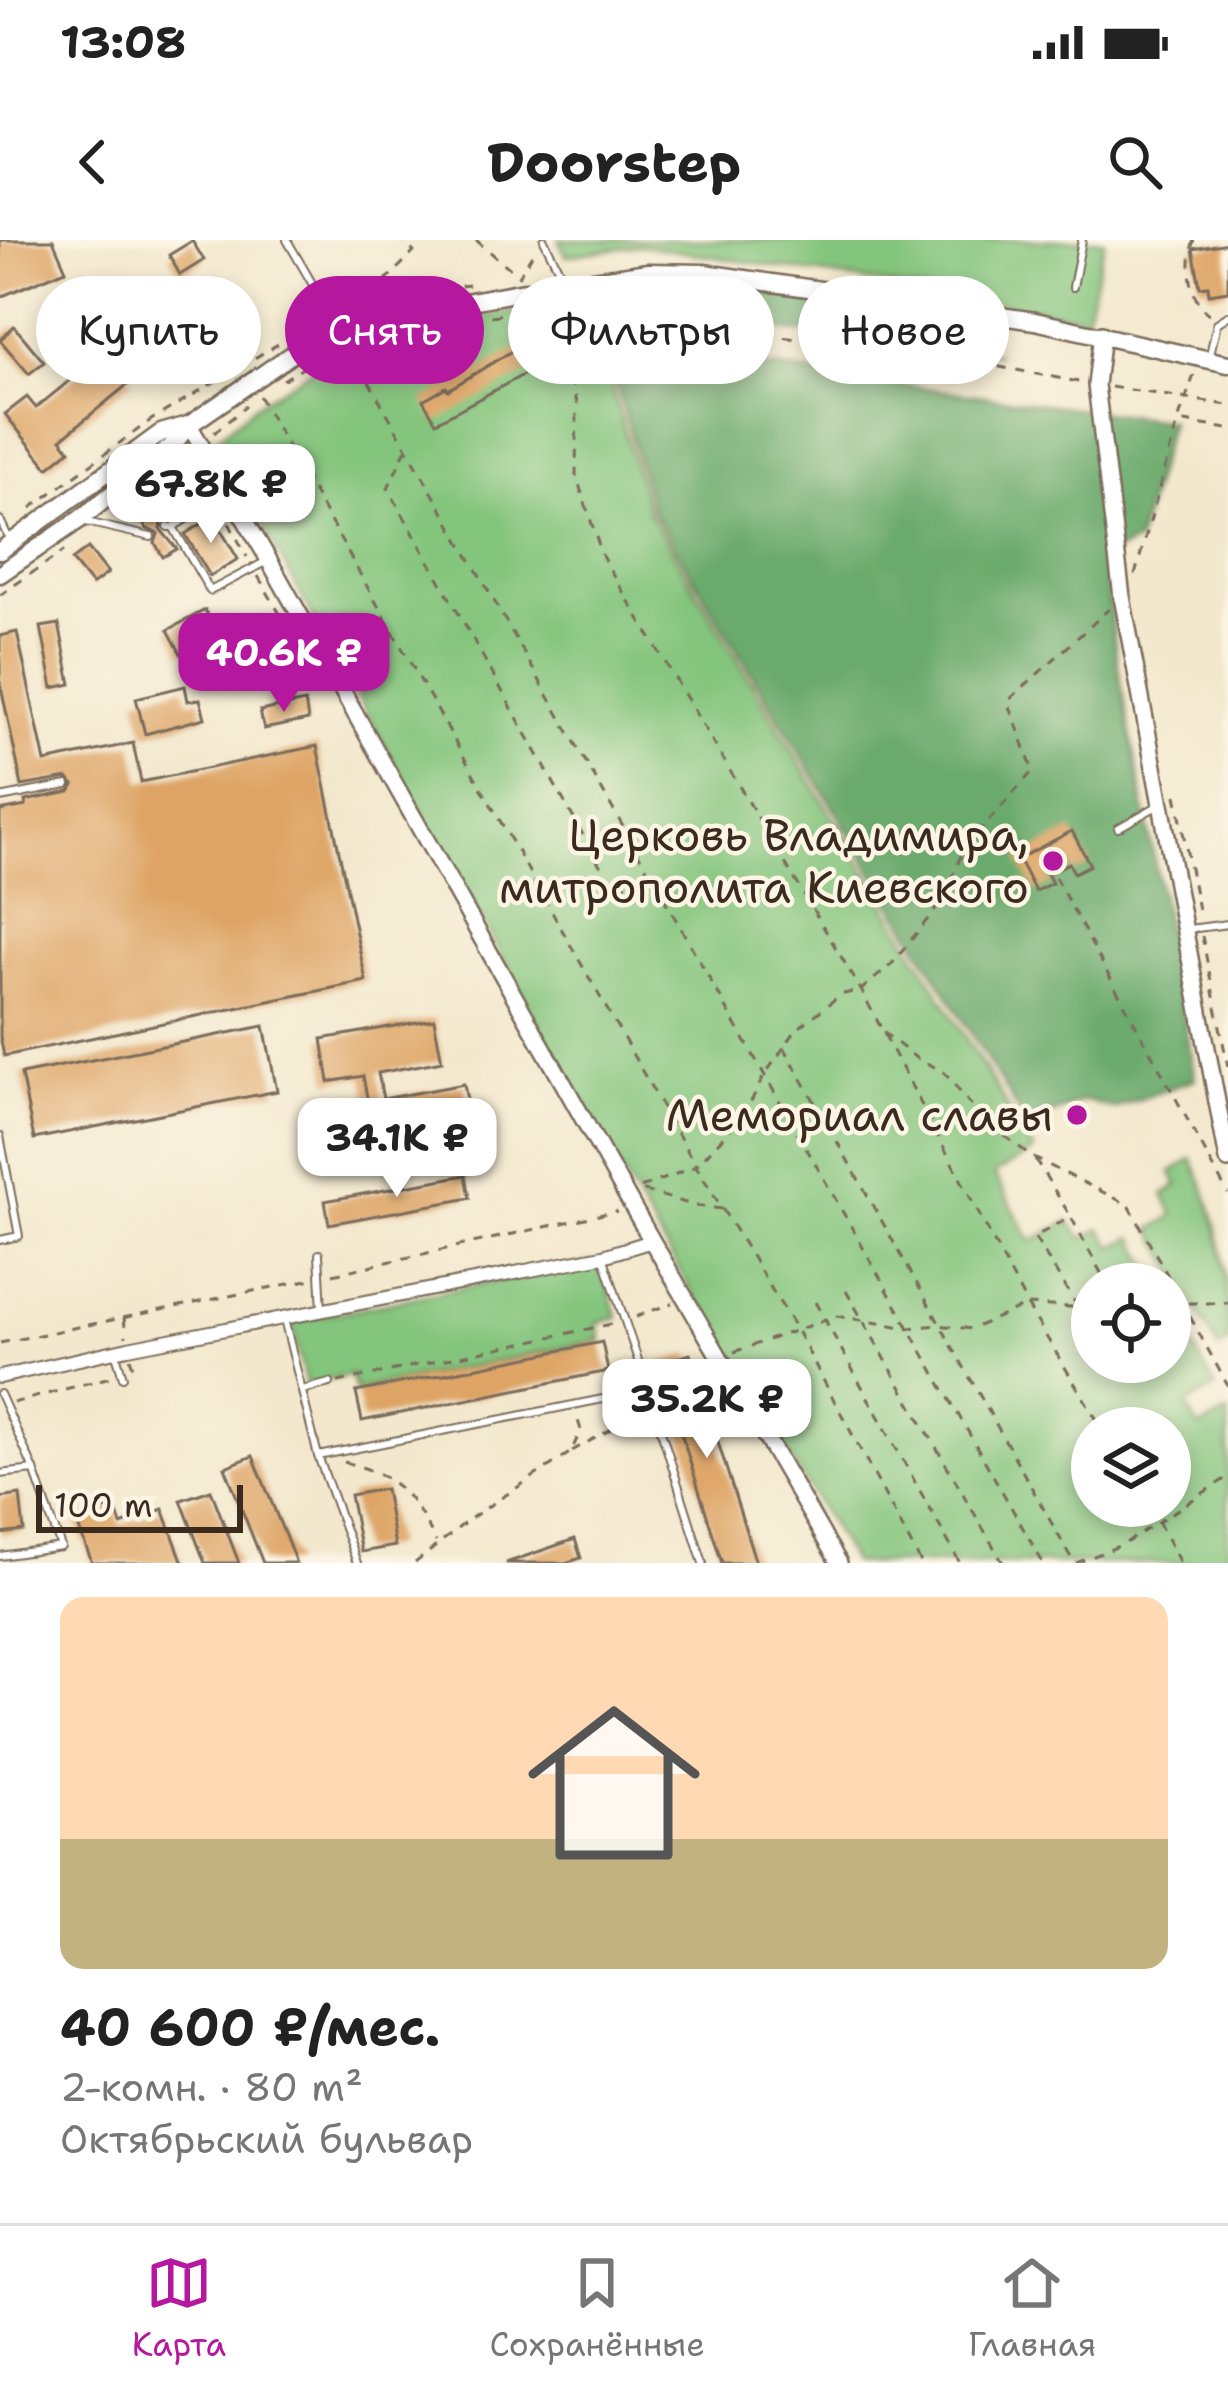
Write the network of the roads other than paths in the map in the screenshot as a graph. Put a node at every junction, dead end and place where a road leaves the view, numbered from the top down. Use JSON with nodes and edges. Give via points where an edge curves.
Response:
{"nodes":[{"id":1,"x":287,"y":240,"type":"edge"},
{"id":2,"x":1082,"y":240,"type":"edge"},
{"id":3,"x":540,"y":243,"type":"edge"},
{"id":4,"x":308,"y":276,"type":"edge"},
{"id":5,"x":561,"y":276,"type":"edge"},
{"id":6,"x":620,"y":276,"type":"edge"},
{"id":7,"x":735,"y":276,"type":"edge"},
{"id":8,"x":774,"y":281,"type":"edge"},
{"id":9,"x":1072,"y":287,"type":"dead end"},
{"id":10,"x":1224,"y":318,"type":"edge"},
{"id":11,"x":1102,"y":334,"type":"junction"},
{"id":12,"x":285,"y":362,"type":"edge"},
{"id":13,"x":1202,"y":363,"type":"junction"},
{"id":14,"x":1228,"y":364,"type":"edge"},
{"id":15,"x":189,"y":425,"type":"junction"},
{"id":16,"x":229,"y":494,"type":"junction"},
{"id":17,"x":0,"y":520,"type":"edge"},
{"id":18,"x":79,"y":520,"type":"junction"},
{"id":19,"x":151,"y":537,"type":"dead end"},
{"id":20,"x":5,"y":543,"type":"edge"},
{"id":21,"x":269,"y":560,"type":"junction"},
{"id":22,"x":0,"y":574,"type":"edge"},
{"id":23,"x":67,"y":785,"type":"dead end"},
{"id":24,"x":0,"y":798,"type":"edge"},
{"id":25,"x":1162,"y":804,"type":"junction"},
{"id":26,"x":1118,"y":828,"type":"dead end"},
{"id":27,"x":1228,"y":924,"type":"edge"},
{"id":28,"x":1186,"y":930,"type":"junction"},
{"id":29,"x":1222,"y":1086,"type":"edge"},
{"id":30,"x":0,"y":1136,"type":"edge"},
{"id":31,"x":1228,"y":1160,"type":"edge"},
{"id":32,"x":0,"y":1240,"type":"edge"},
{"id":33,"x":652,"y":1241,"type":"junction"},
{"id":34,"x":319,"y":1254,"type":"dead end"},
{"id":35,"x":603,"y":1256,"type":"junction"},
{"id":36,"x":322,"y":1311,"type":"junction"},
{"id":37,"x":284,"y":1319,"type":"junction"},
{"id":38,"x":115,"y":1351,"type":"junction"},
{"id":39,"x":122,"y":1376,"type":"road end"},
{"id":40,"x":0,"y":1377,"type":"edge"},
{"id":41,"x":330,"y":1384,"type":"road end"},
{"id":42,"x":302,"y":1390,"type":"junction"},
{"id":43,"x":648,"y":1390,"type":"junction"},
{"id":44,"x":0,"y":1394,"type":"edge"},
{"id":45,"x":318,"y":1456,"type":"junction"},
{"id":46,"x":34,"y":1470,"type":"junction"},
{"id":47,"x":0,"y":1474,"type":"edge"},
{"id":48,"x":0,"y":1556,"type":"edge"},
{"id":49,"x":357,"y":1563,"type":"edge"},
{"id":50,"x":703,"y":1563,"type":"edge"},
{"id":51,"x":839,"y":1563,"type":"edge"}],
"edges":[{"from":1,"to":4,"type":"lane"},
{"from":2,"to":9,"type":"lane"},
{"from":3,"to":5,"type":"lane"},
{"from":6,"to":7,"type":"main road"},
{"from":8,"to":11,"type":"main road"},
{"from":10,"to":13,"type":"lane"},
{"from":11,"to":13,"type":"main road"},
{"from":11,"to":25,"type":"street","via":[[1096,386],[1122,597]]},
{"from":12,"to":15,"type":"main road"},
{"from":13,"to":14,"type":"main road"},
{"from":15,"to":16,"type":"street"},
{"from":15,"to":18,"type":"main road"},
{"from":15,"to":20,"type":"main road","via":[[160,433]]},
{"from":16,"to":21,"type":"street"},
{"from":16,"to":21,"type":"lane","via":[[170,527],[210,591]]},
{"from":17,"to":20,"type":"lane"},
{"from":18,"to":19,"type":"lane"},
{"from":18,"to":22,"type":"main road"},
{"from":21,"to":33,"type":"street"},
{"from":23,"to":24,"type":"lane"},
{"from":25,"to":26,"type":"lane"},
{"from":25,"to":28,"type":"street"},
{"from":27,"to":28,"type":"lane"},
{"from":28,"to":29,"type":"street"},
{"from":29,"to":31,"type":"street"},
{"from":30,"to":32,"type":"lane","via":[[20,1236]]},
{"from":33,"to":35,"type":"street"},
{"from":33,"to":51,"type":"street"},
{"from":34,"to":36,"type":"lane"},
{"from":35,"to":36,"type":"street"},
{"from":35,"to":43,"type":"lane"},
{"from":36,"to":37,"type":"street"},
{"from":37,"to":38,"type":"street"},
{"from":37,"to":42,"type":"lane"},
{"from":38,"to":39,"type":"lane"},
{"from":38,"to":40,"type":"street"},
{"from":41,"to":42,"type":"lane"},
{"from":42,"to":45,"type":"lane"},
{"from":43,"to":45,"type":"lane"},
{"from":43,"to":50,"type":"lane"},
{"from":44,"to":46,"type":"lane"},
{"from":45,"to":49,"type":"lane"},
{"from":46,"to":47,"type":"lane"},
{"from":46,"to":48,"type":"lane","via":[[61,1547]]}]}
